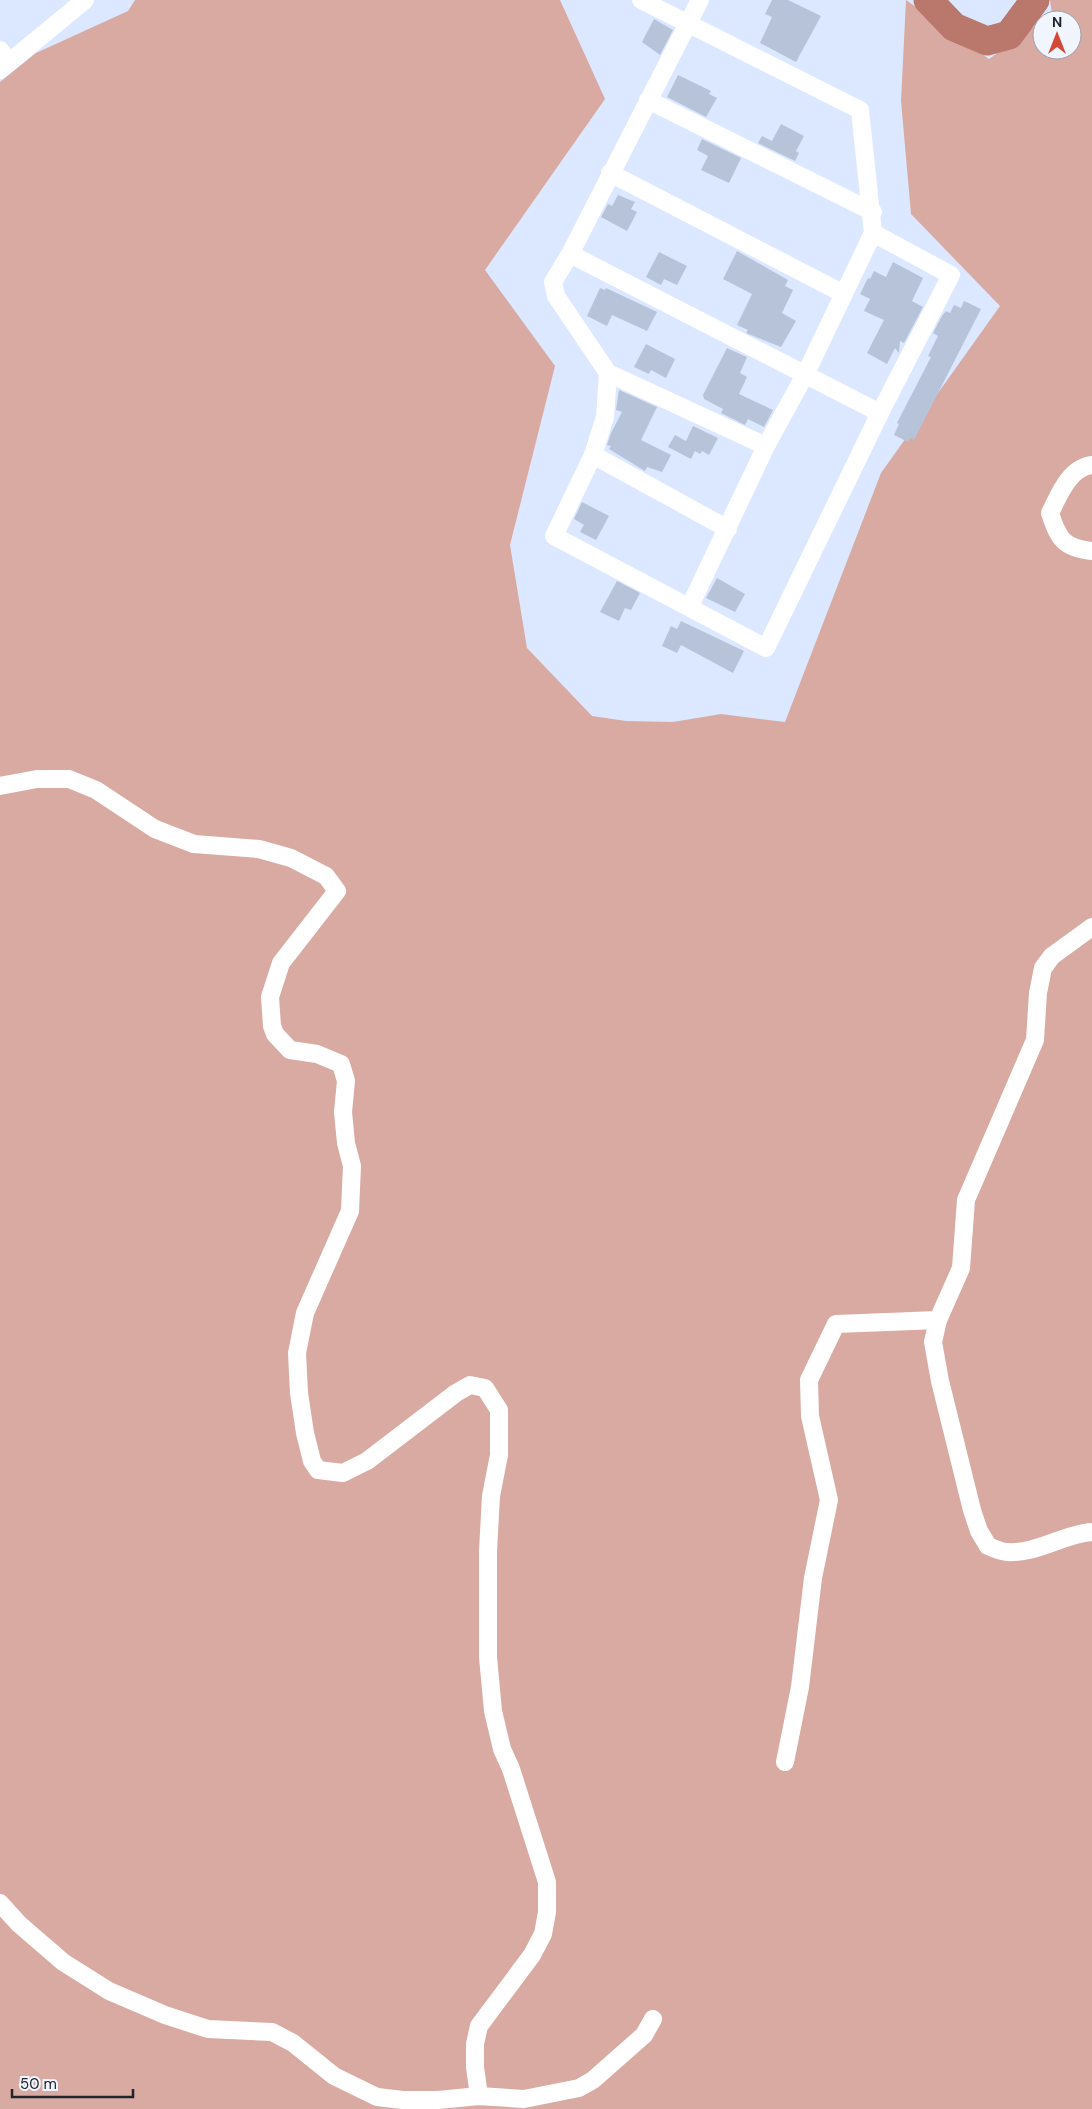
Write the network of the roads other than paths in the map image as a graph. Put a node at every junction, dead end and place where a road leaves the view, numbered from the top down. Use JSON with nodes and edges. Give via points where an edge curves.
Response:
{"nodes":[{"id":1,"x":85,"y":0,"type":"edge"},
{"id":2,"x":641,"y":0,"type":"edge"},
{"id":3,"x":700,"y":0,"type":"edge"},
{"id":4,"x":689,"y":24,"type":"junction"},
{"id":5,"x":3,"y":61,"type":"edge"},
{"id":6,"x":648,"y":100,"type":"junction"},
{"id":7,"x":610,"y":173,"type":"junction"},
{"id":8,"x":873,"y":212,"type":"junction"},
{"id":9,"x":874,"y":233,"type":"junction"},
{"id":10,"x":570,"y":254,"type":"junction"},
{"id":11,"x":844,"y":294,"type":"junction"},
{"id":12,"x":608,"y":373,"type":"junction"},
{"id":13,"x":806,"y":373,"type":"junction"},
{"id":14,"x":880,"y":413,"type":"junction"},
{"id":15,"x":766,"y":446,"type":"junction"},
{"id":16,"x":593,"y":455,"type":"junction"},
{"id":17,"x":1092,"y":466,"type":"edge"},
{"id":18,"x":728,"y":529,"type":"junction"},
{"id":19,"x":1092,"y":551,"type":"edge"},
{"id":20,"x":690,"y":606,"type":"junction"},
{"id":21,"x":0,"y":786,"type":"edge"},
{"id":22,"x":1092,"y":927,"type":"edge"},
{"id":23,"x":938,"y":1320,"type":"junction"},
{"id":24,"x":1092,"y":1532,"type":"edge"},
{"id":25,"x":785,"y":1762,"type":"dead end"},
{"id":26,"x":0,"y":1903,"type":"edge"},
{"id":27,"x":653,"y":2018,"type":"dead end"},
{"id":28,"x":479,"y":2096,"type":"junction"}],
"edges":[{"from":1,"to":5,"type":"street"},
{"from":2,"to":4,"type":"street"},
{"from":3,"to":4,"type":"street"},
{"from":4,"to":6,"type":"street"},
{"from":4,"to":8,"type":"street","via":[[860,110]]},
{"from":6,"to":7,"type":"street"},
{"from":6,"to":8,"type":"street"},
{"from":7,"to":10,"type":"street"},
{"from":7,"to":11,"type":"street"},
{"from":8,"to":9,"type":"street"},
{"from":9,"to":11,"type":"street"},
{"from":9,"to":14,"type":"street","via":[[951,275]]},
{"from":10,"to":12,"type":"street","via":[[553,282],[556,296]]},
{"from":10,"to":13,"type":"street"},
{"from":11,"to":13,"type":"street"},
{"from":12,"to":15,"type":"street"},
{"from":12,"to":16,"type":"street","via":[[605,417]]},
{"from":13,"to":14,"type":"street"},
{"from":13,"to":15,"type":"street"},
{"from":14,"to":20,"type":"street","via":[[766,648]]},
{"from":15,"to":18,"type":"street"},
{"from":16,"to":18,"type":"street"},
{"from":16,"to":20,"type":"street","via":[[554,536]]},
{"from":17,"to":19,"type":"street","via":[[1083,466],[1062,487],[1050,513],[1056,534],[1074,547]]},
{"from":18,"to":20,"type":"street"},
{"from":21,"to":28,"type":"street","via":[[37,779],[69,779],[96,790],[155,829],[194,844],[259,849],[291,858],[326,876],[337,891],[281,963],[270,998],[275,1034],[290,1050],[317,1054],[341,1064],[346,1081],[343,1112],[352,1166],[350,1211],[305,1313],[297,1354],[299,1393],[312,1461],[318,1470],[343,1473],[367,1461],[456,1393],[470,1386],[485,1388],[499,1410],[499,1455],[491,1496],[488,1551],[488,1657],[493,1710],[502,1749],[547,1882],[547,1912],[543,1934],[532,1955],[479,2026],[474,2044]]},
{"from":22,"to":23,"type":"street","via":[[1052,956],[1043,968],[1035,1040],[966,1200],[961,1268]]},
{"from":23,"to":24,"type":"street","via":[[933,1342],[940,1381],[978,1531],[988,1546],[1006,1552],[1041,1548]]},
{"from":23,"to":25,"type":"street","via":[[836,1324],[809,1380],[810,1416],[829,1500],[813,1578],[800,1687]]},
{"from":26,"to":28,"type":"street","via":[[62,1962],[109,1991],[165,2015],[208,2029],[272,2032],[293,2043],[334,2076],[378,2097],[438,2100]]},
{"from":27,"to":28,"type":"street","via":[[644,2035],[593,2080],[579,2088],[524,2099]]}]}
